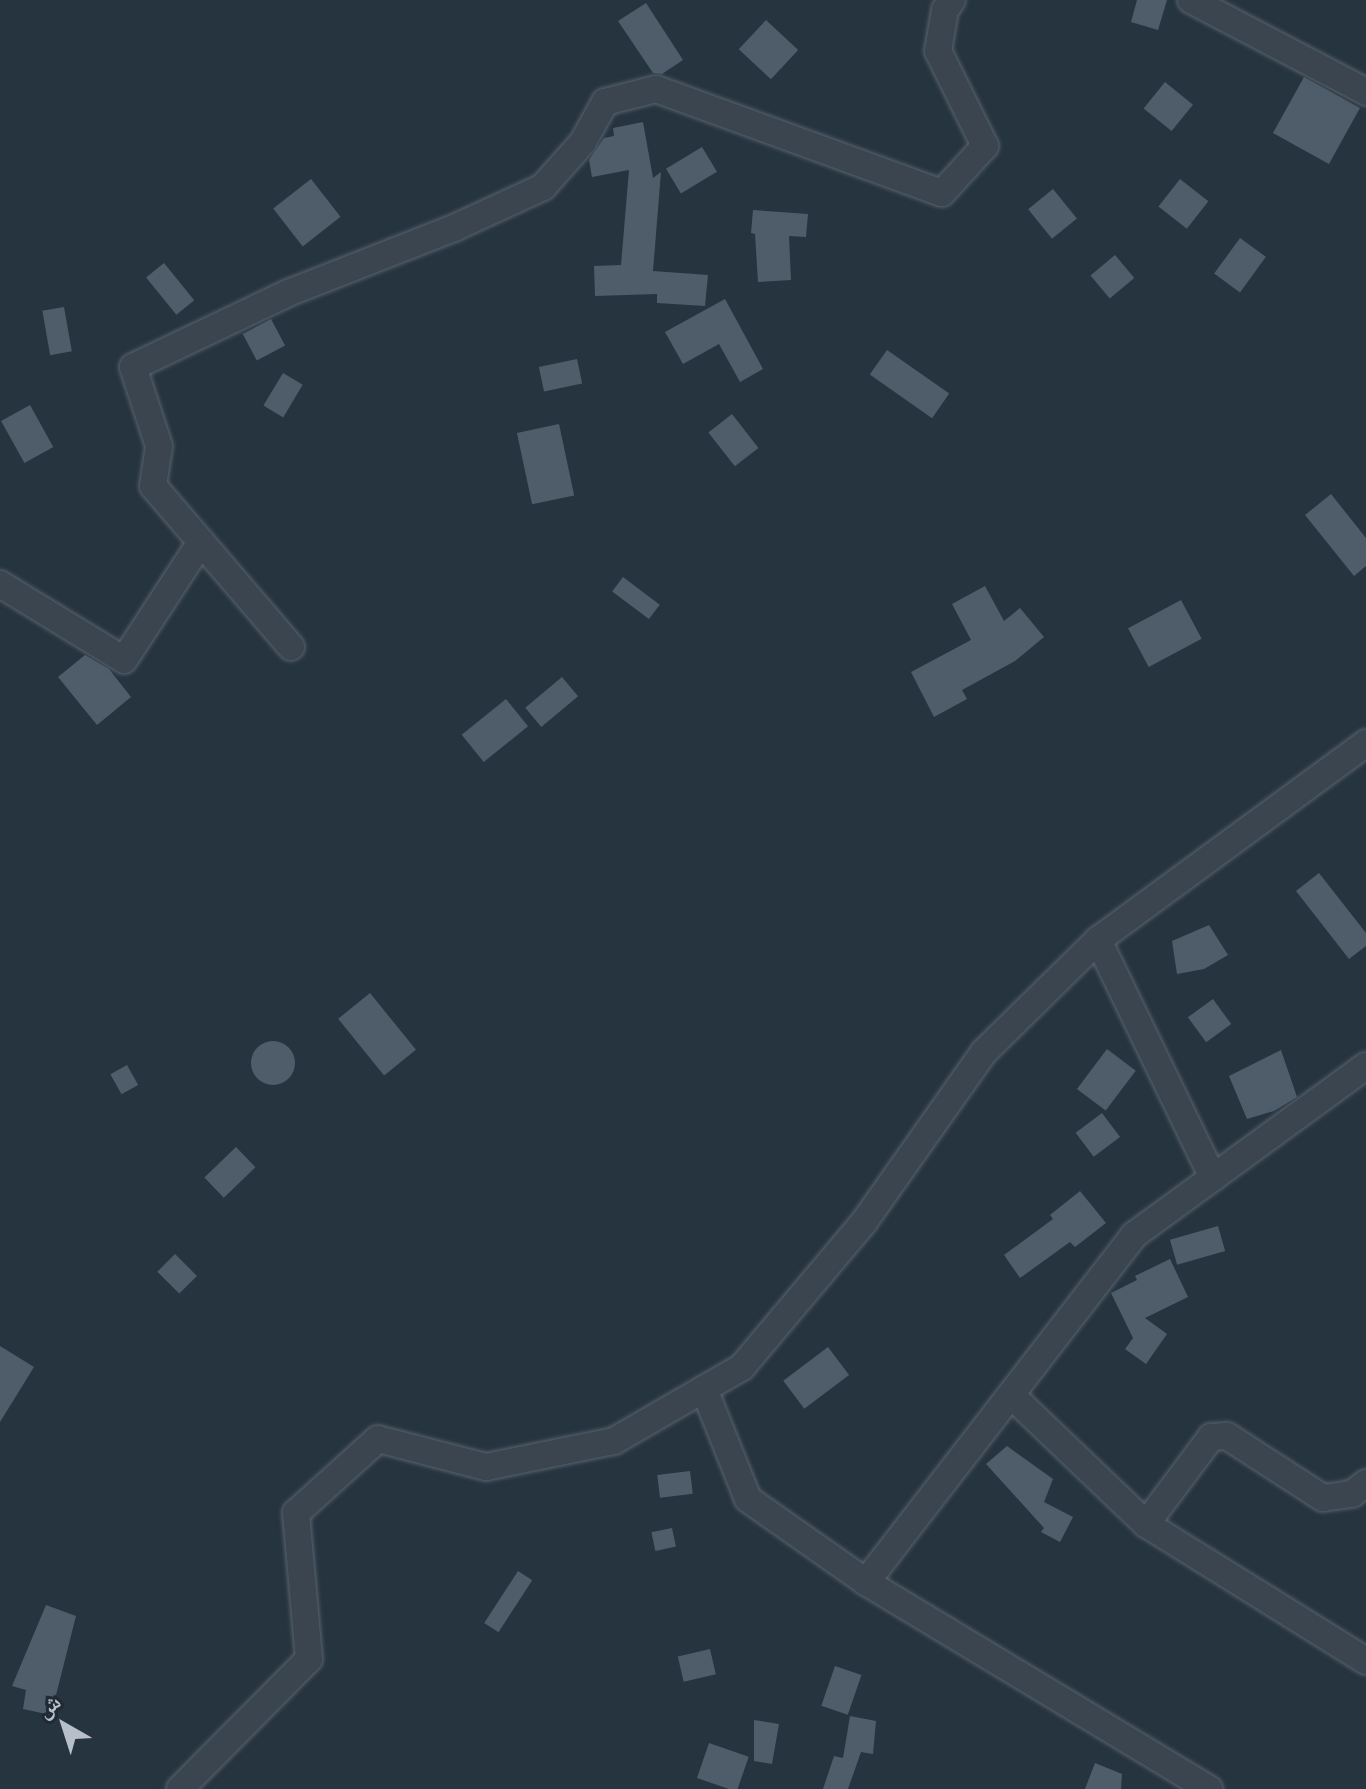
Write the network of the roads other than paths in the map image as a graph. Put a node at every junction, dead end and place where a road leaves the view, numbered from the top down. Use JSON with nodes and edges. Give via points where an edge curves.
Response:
{"nodes":[{"id":1,"x":952,"y":0,"type":"edge"},
{"id":2,"x":1191,"y":0,"type":"edge"},
{"id":3,"x":1366,"y":92,"type":"edge"},
{"id":4,"x":201,"y":542,"type":"junction"},
{"id":5,"x":0,"y":584,"type":"edge"},
{"id":6,"x":291,"y":647,"type":"dead end"},
{"id":7,"x":1366,"y":743,"type":"edge"},
{"id":8,"x":1098,"y":940,"type":"junction"},
{"id":9,"x":1366,"y":1066,"type":"edge"},
{"id":10,"x":1213,"y":1178,"type":"junction"},
{"id":11,"x":704,"y":1389,"type":"junction"},
{"id":12,"x":1011,"y":1395,"type":"junction"},
{"id":13,"x":1366,"y":1483,"type":"edge"},
{"id":14,"x":1146,"y":1524,"type":"junction"},
{"id":15,"x":866,"y":1582,"type":"junction"},
{"id":16,"x":1366,"y":1661,"type":"edge"},
{"id":17,"x":180,"y":1789,"type":"edge"},
{"id":18,"x":1209,"y":1789,"type":"edge"}],
"edges":[{"from":1,"to":4,"type":"street","via":[[945,10],[938,51],[985,146],[942,193],[656,89],[605,102],[583,142],[543,187],[288,293],[133,367],[159,446],[153,486]]},
{"from":2,"to":3,"type":"street"},
{"from":4,"to":5,"type":"street","via":[[124,660]]},
{"from":4,"to":6,"type":"street"},
{"from":7,"to":8,"type":"street"},
{"from":8,"to":10,"type":"street"},
{"from":8,"to":11,"type":"street","via":[[984,1052],[864,1222],[742,1367]]},
{"from":9,"to":10,"type":"street"},
{"from":10,"to":12,"type":"street","via":[[1134,1235]]},
{"from":11,"to":15,"type":"street","via":[[748,1499]]},
{"from":11,"to":17,"type":"street","via":[[614,1441],[486,1467],[378,1439],[296,1513],[309,1659]]},
{"from":12,"to":14,"type":"street"},
{"from":12,"to":15,"type":"street"},
{"from":13,"to":14,"type":"street","via":[[1352,1494],[1323,1498],[1227,1436],[1211,1437]]},
{"from":14,"to":16,"type":"street"},
{"from":15,"to":18,"type":"street"}]}
